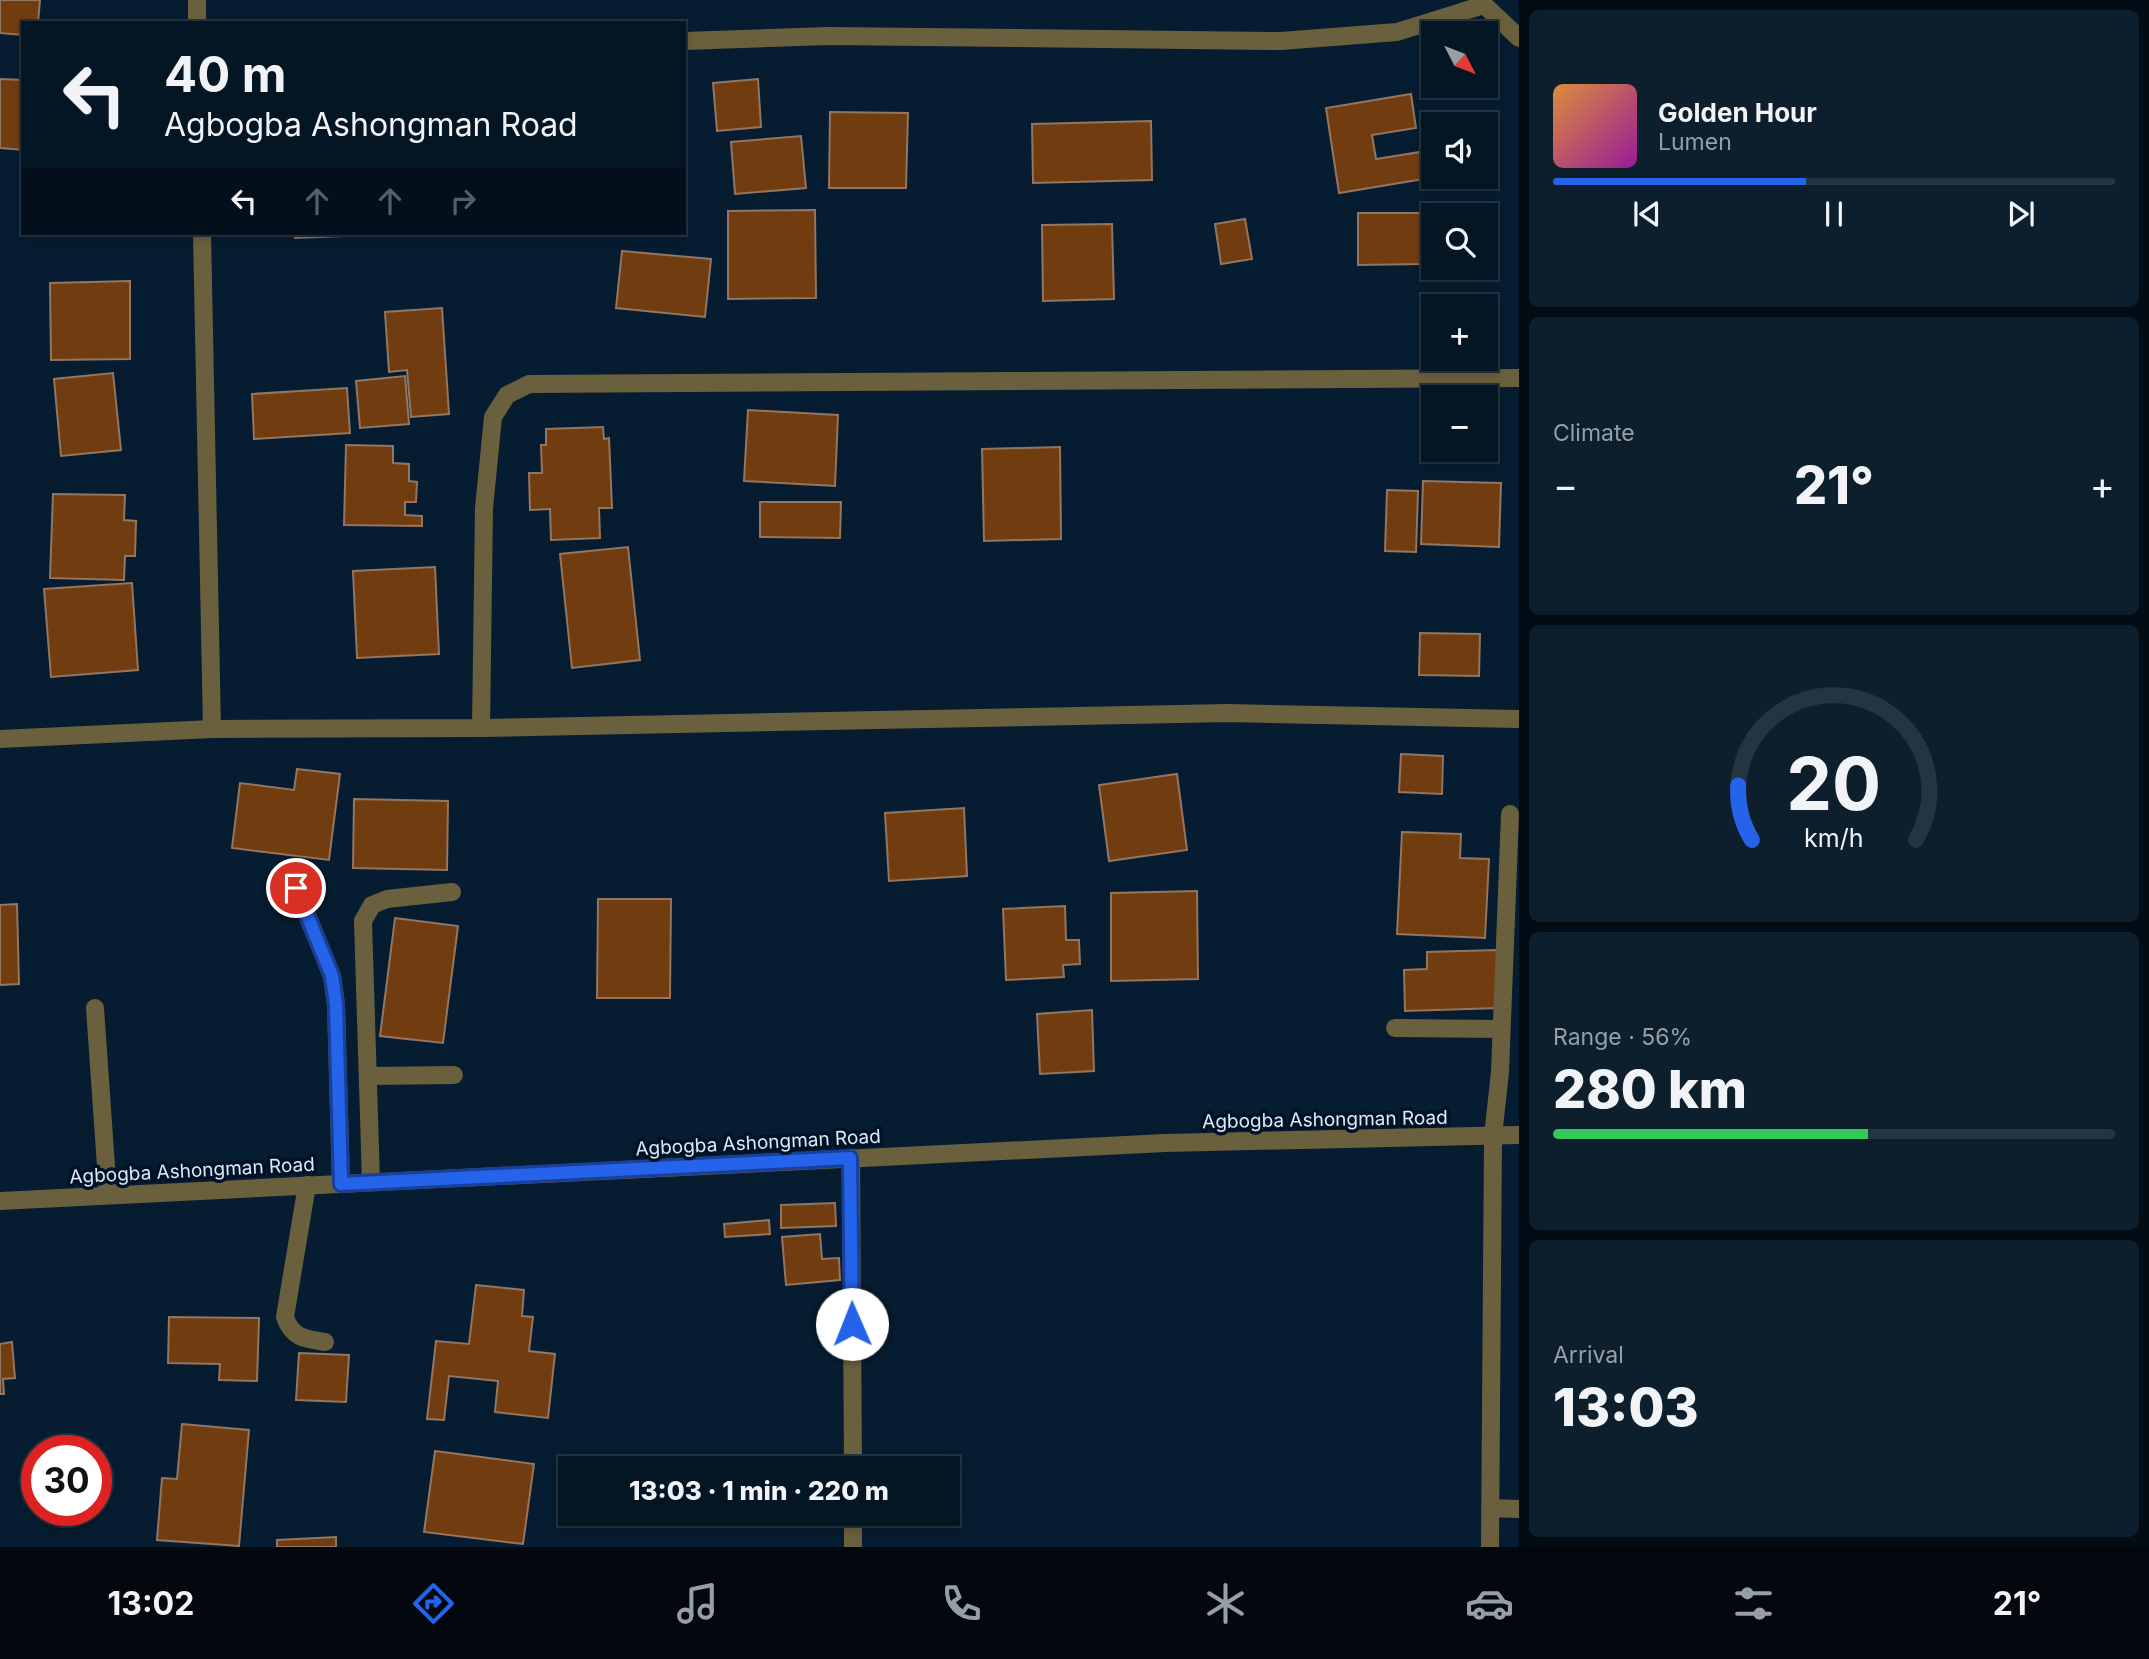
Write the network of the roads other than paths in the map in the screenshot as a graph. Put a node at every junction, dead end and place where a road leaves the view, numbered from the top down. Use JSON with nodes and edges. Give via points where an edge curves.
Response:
{"nodes":[{"id":1,"x":197,"y":0,"type":"edge"},
{"id":2,"x":1481,"y":3,"type":"edge"},
{"id":3,"x":197,"y":21,"type":"edge"},
{"id":4,"x":1519,"y":38,"type":"edge"},
{"id":5,"x":686,"y":41,"type":"edge"},
{"id":6,"x":202,"y":235,"type":"edge"},
{"id":7,"x":1519,"y":378,"type":"edge"},
{"id":8,"x":1519,"y":719,"type":"edge"},
{"id":9,"x":481,"y":728,"type":"junction"},
{"id":10,"x":212,"y":729,"type":"junction"},
{"id":11,"x":0,"y":739,"type":"edge"},
{"id":12,"x":1510,"y":814,"type":"dead end"},
{"id":13,"x":296,"y":888,"type":"dead end"},
{"id":14,"x":453,"y":892,"type":"dead end"},
{"id":15,"x":95,"y":1008,"type":"dead end"},
{"id":16,"x":1395,"y":1028,"type":"dead end"},
{"id":17,"x":1502,"y":1029,"type":"junction"},
{"id":18,"x":454,"y":1075,"type":"dead end"},
{"id":19,"x":368,"y":1076,"type":"junction"},
{"id":20,"x":1493,"y":1136,"type":"junction"},
{"id":21,"x":1519,"y":1136,"type":"edge"},
{"id":22,"x":850,"y":1158,"type":"junction"},
{"id":23,"x":371,"y":1182,"type":"junction"},
{"id":24,"x":341,"y":1184,"type":"junction"},
{"id":25,"x":307,"y":1185,"type":"junction"},
{"id":26,"x":108,"y":1195,"type":"junction"},
{"id":27,"x":0,"y":1201,"type":"edge"},
{"id":28,"x":325,"y":1342,"type":"dead end"},
{"id":29,"x":853,"y":1456,"type":"edge"},
{"id":30,"x":1490,"y":1508,"type":"junction"},
{"id":31,"x":1519,"y":1509,"type":"edge"},
{"id":32,"x":853,"y":1526,"type":"edge"},
{"id":33,"x":853,"y":1547,"type":"edge"},
{"id":34,"x":1490,"y":1547,"type":"edge"}],
"edges":[{"from":1,"to":3,"type":"street"},
{"from":2,"to":4,"type":"street"},
{"from":2,"to":5,"type":"street","via":[[1397,32],[1281,41],[828,36]]},
{"from":6,"to":10,"type":"street"},
{"from":7,"to":9,"type":"street","via":[[529,384],[507,395],[493,417],[484,508]]},
{"from":8,"to":9,"type":"street","via":[[1227,713]]},
{"from":9,"to":10,"type":"street"},
{"from":10,"to":11,"type":"street"},
{"from":12,"to":17,"type":"street"},
{"from":13,"to":24,"type":"street","via":[[332,976]]},
{"from":14,"to":19,"type":"street","via":[[387,899],[375,902],[367,912],[363,921]]},
{"from":15,"to":26,"type":"street"},
{"from":16,"to":17,"type":"street"},
{"from":17,"to":20,"type":"street"},
{"from":18,"to":19,"type":"street"},
{"from":19,"to":23,"type":"street"},
{"from":20,"to":21,"type":"street","name":"Agbogba Ashongman Road"},
{"from":20,"to":22,"type":"street","name":"Agbogba Ashongman Road","via":[[1165,1143]]},
{"from":20,"to":30,"type":"street"},
{"from":22,"to":23,"type":"street","name":"Agbogba Ashongman Road"},
{"from":22,"to":29,"type":"street"},
{"from":23,"to":24,"type":"street","name":"Agbogba Ashongman Road"},
{"from":24,"to":25,"type":"street","name":"Agbogba Ashongman Road"},
{"from":25,"to":26,"type":"street","name":"Agbogba Ashongman Road"},
{"from":25,"to":28,"type":"street","via":[[285,1317],[296,1335]]},
{"from":26,"to":27,"type":"street","name":"Agbogba Ashongman Road"},
{"from":30,"to":31,"type":"street"},
{"from":30,"to":34,"type":"street"},
{"from":32,"to":33,"type":"street"}]}
